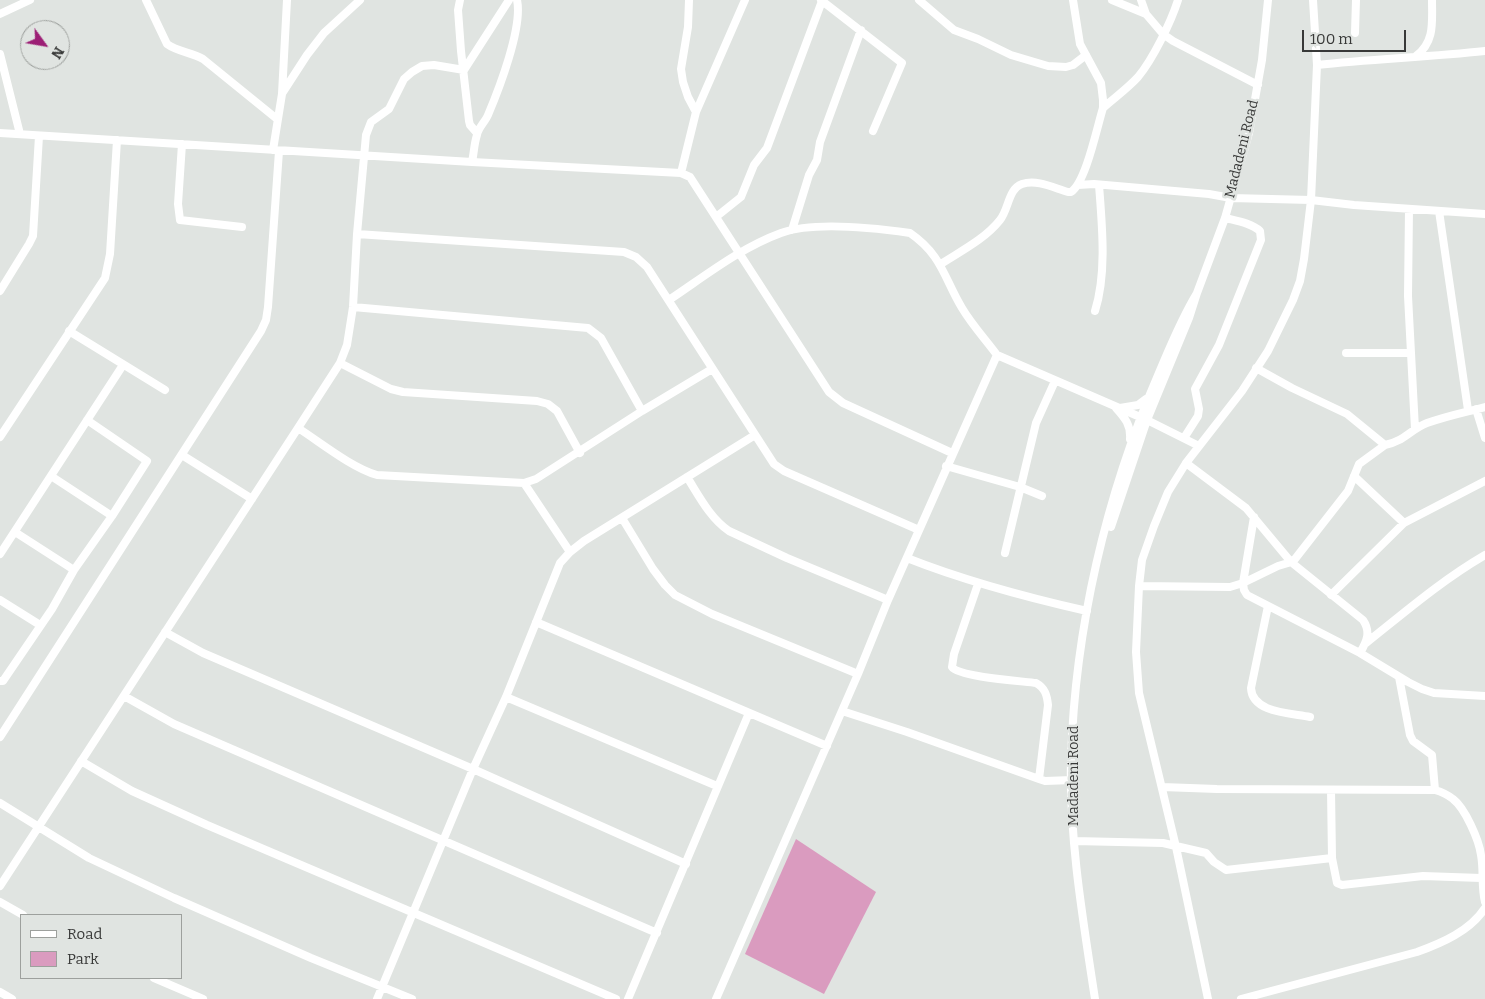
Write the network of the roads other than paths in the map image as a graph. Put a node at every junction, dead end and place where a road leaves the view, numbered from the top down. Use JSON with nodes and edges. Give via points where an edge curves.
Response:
{"nodes":[{"id":1,"x":30,"y":0,"type":"edge"},
{"id":2,"x":146,"y":0,"type":"edge"},
{"id":3,"x":287,"y":0,"type":"edge"},
{"id":4,"x":360,"y":0,"type":"edge"},
{"id":5,"x":460,"y":0,"type":"edge"},
{"id":6,"x":509,"y":0,"type":"edge"},
{"id":7,"x":517,"y":0,"type":"edge"},
{"id":8,"x":689,"y":0,"type":"edge"},
{"id":9,"x":745,"y":0,"type":"edge"},
{"id":10,"x":822,"y":0,"type":"edge"},
{"id":11,"x":920,"y":0,"type":"edge"},
{"id":12,"x":1073,"y":0,"type":"edge"},
{"id":13,"x":1112,"y":0,"type":"edge"},
{"id":14,"x":1141,"y":0,"type":"edge"},
{"id":15,"x":1178,"y":0,"type":"edge"},
{"id":16,"x":1268,"y":0,"type":"edge"},
{"id":17,"x":1313,"y":0,"type":"edge"},
{"id":18,"x":1356,"y":0,"type":"edge"},
{"id":19,"x":1432,"y":0,"type":"edge"},
{"id":20,"x":0,"y":14,"type":"edge"},
{"id":21,"x":1146,"y":14,"type":"junction"},
{"id":22,"x":861,"y":30,"type":"junction"},
{"id":23,"x":1355,"y":33,"type":"dead end"},
{"id":24,"x":1163,"y":34,"type":"junction"},
{"id":25,"x":1485,"y":51,"type":"edge"},
{"id":26,"x":0,"y":54,"type":"edge"},
{"id":27,"x":1086,"y":55,"type":"junction"},
{"id":28,"x":1416,"y":56,"type":"junction"},
{"id":29,"x":1317,"y":65,"type":"junction"},
{"id":30,"x":464,"y":70,"type":"junction"},
{"id":31,"x":1258,"y":85,"type":"junction"},
{"id":32,"x":282,"y":94,"type":"junction"},
{"id":33,"x":1102,"y":108,"type":"junction"},
{"id":34,"x":696,"y":112,"type":"junction"},
{"id":35,"x":277,"y":119,"type":"junction"},
{"id":36,"x":873,"y":131,"type":"dead end"},
{"id":37,"x":0,"y":133,"type":"edge"},
{"id":38,"x":477,"y":133,"type":"junction"},
{"id":39,"x":20,"y":134,"type":"junction"},
{"id":40,"x":40,"y":136,"type":"junction"},
{"id":41,"x":117,"y":140,"type":"junction"},
{"id":42,"x":182,"y":144,"type":"junction"},
{"id":43,"x":276,"y":150,"type":"junction"},
{"id":44,"x":365,"y":156,"type":"junction"},
{"id":45,"x":472,"y":162,"type":"junction"},
{"id":46,"x":681,"y":172,"type":"junction"},
{"id":47,"x":1078,"y":185,"type":"junction"},
{"id":48,"x":1100,"y":185,"type":"junction"},
{"id":49,"x":1231,"y":198,"type":"junction"},
{"id":50,"x":1311,"y":200,"type":"junction"},
{"id":51,"x":1409,"y":209,"type":"junction"},
{"id":52,"x":1439,"y":211,"type":"junction"},
{"id":53,"x":1485,"y":214,"type":"edge"},
{"id":54,"x":716,"y":217,"type":"junction"},
{"id":55,"x":1225,"y":218,"type":"junction"},
{"id":56,"x":242,"y":227,"type":"dead end"},
{"id":57,"x":792,"y":230,"type":"junction"},
{"id":58,"x":357,"y":234,"type":"junction"},
{"id":59,"x":740,"y":252,"type":"junction"},
{"id":60,"x":941,"y":264,"type":"junction"},
{"id":61,"x":0,"y":290,"type":"edge"},
{"id":62,"x":1197,"y":293,"type":"junction"},
{"id":63,"x":670,"y":300,"type":"junction"},
{"id":64,"x":353,"y":307,"type":"junction"},
{"id":65,"x":1094,"y":311,"type":"dead end"},
{"id":66,"x":70,"y":331,"type":"junction"},
{"id":67,"x":1346,"y":353,"type":"dead end"},
{"id":68,"x":1411,"y":354,"type":"junction"},
{"id":69,"x":997,"y":355,"type":"junction"},
{"id":70,"x":340,"y":363,"type":"junction"},
{"id":71,"x":123,"y":365,"type":"junction"},
{"id":72,"x":1256,"y":368,"type":"junction"},
{"id":73,"x":712,"y":370,"type":"junction"},
{"id":74,"x":1055,"y":381,"type":"junction"},
{"id":75,"x":165,"y":390,"type":"dead end"},
{"id":76,"x":1148,"y":398,"type":"junction"},
{"id":77,"x":1117,"y":408,"type":"junction"},
{"id":78,"x":1485,"y":408,"type":"edge"},
{"id":79,"x":1472,"y":410,"type":"junction"},
{"id":80,"x":642,"y":412,"type":"junction"},
{"id":81,"x":1143,"y":418,"type":"junction"},
{"id":82,"x":87,"y":420,"type":"junction"},
{"id":83,"x":298,"y":428,"type":"junction"},
{"id":84,"x":1415,"y":429,"type":"junction"},
{"id":85,"x":755,"y":435,"type":"junction"},
{"id":86,"x":0,"y":437,"type":"edge"},
{"id":87,"x":1184,"y":438,"type":"junction"},
{"id":88,"x":1485,"y":438,"type":"edge"},
{"id":89,"x":1385,"y":445,"type":"junction"},
{"id":90,"x":1199,"y":446,"type":"junction"},
{"id":91,"x":1130,"y":448,"type":"junction"},
{"id":92,"x":580,"y":452,"type":"junction"},
{"id":93,"x":952,"y":453,"type":"junction"},
{"id":94,"x":182,"y":455,"type":"junction"},
{"id":95,"x":1186,"y":463,"type":"junction"},
{"id":96,"x":946,"y":466,"type":"junction"},
{"id":97,"x":50,"y":476,"type":"junction"},
{"id":98,"x":1354,"y":476,"type":"junction"},
{"id":99,"x":687,"y":477,"type":"junction"},
{"id":100,"x":1485,"y":481,"type":"edge"},
{"id":101,"x":524,"y":483,"type":"junction"},
{"id":102,"x":1020,"y":487,"type":"junction"},
{"id":103,"x":1042,"y":496,"type":"dead end"},
{"id":104,"x":252,"y":499,"type":"junction"},
{"id":105,"x":112,"y":516,"type":"junction"},
{"id":106,"x":1254,"y":517,"type":"junction"},
{"id":107,"x":622,"y":518,"type":"junction"},
{"id":108,"x":1404,"y":523,"type":"junction"},
{"id":109,"x":919,"y":530,"type":"junction"},
{"id":110,"x":16,"y":532,"type":"junction"},
{"id":111,"x":570,"y":552,"type":"junction"},
{"id":112,"x":1005,"y":553,"type":"dead end"},
{"id":113,"x":0,"y":554,"type":"edge"},
{"id":114,"x":1100,"y":554,"type":"junction"},
{"id":115,"x":1485,"y":556,"type":"edge"},
{"id":116,"x":906,"y":558,"type":"junction"},
{"id":117,"x":1291,"y":562,"type":"junction"},
{"id":118,"x":74,"y":570,"type":"junction"},
{"id":119,"x":1243,"y":583,"type":"junction"},
{"id":120,"x":978,"y":584,"type":"junction"},
{"id":121,"x":1139,"y":586,"type":"junction"},
{"id":122,"x":1331,"y":595,"type":"junction"},
{"id":123,"x":0,"y":600,"type":"edge"},
{"id":124,"x":888,"y":600,"type":"junction"},
{"id":125,"x":1268,"y":606,"type":"junction"},
{"id":126,"x":1087,"y":611,"type":"junction"},
{"id":127,"x":536,"y":622,"type":"junction"},
{"id":128,"x":40,"y":625,"type":"junction"},
{"id":129,"x":166,"y":632,"type":"junction"},
{"id":130,"x":1366,"y":643,"type":"junction"},
{"id":131,"x":1360,"y":653,"type":"junction"},
{"id":132,"x":858,"y":674,"type":"junction"},
{"id":133,"x":1399,"y":677,"type":"junction"},
{"id":134,"x":0,"y":681,"type":"edge"},
{"id":135,"x":124,"y":696,"type":"junction"},
{"id":136,"x":1485,"y":696,"type":"edge"},
{"id":137,"x":506,"y":697,"type":"junction"},
{"id":138,"x":842,"y":712,"type":"junction"},
{"id":139,"x":749,"y":713,"type":"junction"},
{"id":140,"x":1310,"y":717,"type":"dead end"},
{"id":141,"x":0,"y":737,"type":"edge"},
{"id":142,"x":826,"y":746,"type":"junction"},
{"id":143,"x":81,"y":762,"type":"junction"},
{"id":144,"x":473,"y":769,"type":"junction"},
{"id":145,"x":1039,"y":779,"type":"junction"},
{"id":146,"x":1072,"y":780,"type":"junction"},
{"id":147,"x":717,"y":786,"type":"junction"},
{"id":148,"x":1162,"y":787,"type":"junction"},
{"id":149,"x":1330,"y":790,"type":"junction"},
{"id":150,"x":1436,"y":790,"type":"junction"},
{"id":151,"x":0,"y":803,"type":"edge"},
{"id":152,"x":38,"y":828,"type":"junction"},
{"id":153,"x":443,"y":841,"type":"junction"},
{"id":154,"x":1074,"y":841,"type":"junction"},
{"id":155,"x":1176,"y":847,"type":"junction"},
{"id":156,"x":1332,"y":858,"type":"junction"},
{"id":157,"x":686,"y":864,"type":"junction"},
{"id":158,"x":1481,"y":878,"type":"junction"},
{"id":159,"x":0,"y":886,"type":"edge"},
{"id":160,"x":0,"y":902,"type":"edge"},
{"id":161,"x":1485,"y":902,"type":"edge"},
{"id":162,"x":1485,"y":908,"type":"edge"},
{"id":163,"x":411,"y":913,"type":"junction"},
{"id":164,"x":21,"y":914,"type":"edge"},
{"id":165,"x":657,"y":933,"type":"junction"},
{"id":166,"x":156,"y":979,"type":"edge"},
{"id":167,"x":382,"y":986,"type":"junction"},
{"id":168,"x":0,"y":992,"type":"edge"},
{"id":169,"x":12,"y":999,"type":"edge"},
{"id":170,"x":203,"y":999,"type":"edge"},
{"id":171,"x":377,"y":999,"type":"edge"},
{"id":172,"x":412,"y":999,"type":"edge"},
{"id":173,"x":616,"y":999,"type":"edge"},
{"id":174,"x":628,"y":999,"type":"edge"},
{"id":175,"x":716,"y":999,"type":"edge"},
{"id":176,"x":1095,"y":999,"type":"edge"},
{"id":177,"x":1208,"y":999,"type":"edge"},
{"id":178,"x":1241,"y":999,"type":"edge"}],
"edges":[{"from":1,"to":20,"type":"street"},
{"from":2,"to":35,"type":"street","via":[[167,44],[173,49],[204,58]]},
{"from":3,"to":32,"type":"street"},
{"from":4,"to":32,"type":"street","via":[[324,33]]},
{"from":5,"to":30,"type":"street"},
{"from":6,"to":30,"type":"street"},
{"from":7,"to":38,"type":"street","via":[[517,21],[506,64],[487,118]]},
{"from":8,"to":34,"type":"street","via":[[682,69],[683,82]]},
{"from":9,"to":34,"type":"street"},
{"from":10,"to":22,"type":"street"},
{"from":10,"to":54,"type":"street","via":[[767,148],[754,165],[741,197]]},
{"from":11,"to":27,"type":"street","via":[[954,30],[1017,57],[1048,66],[1066,67]]},
{"from":12,"to":27,"type":"street","via":[[1080,44]]},
{"from":13,"to":21,"type":"street"},
{"from":14,"to":21,"type":"street"},
{"from":15,"to":24,"type":"street"},
{"from":16,"to":31,"type":"street","name":"Madadeni Road"},
{"from":17,"to":29,"type":"street"},
{"from":18,"to":23,"type":"street"},
{"from":19,"to":28,"type":"street","via":[[1430,38]]},
{"from":21,"to":24,"type":"street"},
{"from":22,"to":36,"type":"street","via":[[902,63]]},
{"from":22,"to":57,"type":"street"},
{"from":24,"to":31,"type":"street"},
{"from":24,"to":33,"type":"street","via":[[1144,70]]},
{"from":25,"to":28,"type":"street"},
{"from":26,"to":39,"type":"street"},
{"from":27,"to":33,"type":"street","via":[[1101,83]]},
{"from":28,"to":29,"type":"street"},
{"from":29,"to":50,"type":"street"},
{"from":30,"to":38,"type":"street","via":[[470,125]]},
{"from":30,"to":44,"type":"street","via":[[434,65],[422,66],[412,72],[404,79],[389,109],[371,122],[366,135]]},
{"from":31,"to":49,"type":"street","name":"Madadeni Road"},
{"from":32,"to":35,"type":"street"},
{"from":33,"to":47,"type":"street","via":[[1085,171]]},
{"from":34,"to":46,"type":"street"},
{"from":35,"to":43,"type":"street"},
{"from":37,"to":39,"type":"street"},
{"from":38,"to":45,"type":"street"},
{"from":39,"to":40,"type":"street"},
{"from":40,"to":41,"type":"street"},
{"from":40,"to":61,"type":"street","via":[[33,236]]},
{"from":41,"to":42,"type":"street"},
{"from":41,"to":66,"type":"street","via":[[108,270]]},
{"from":42,"to":43,"type":"street"},
{"from":42,"to":56,"type":"street","via":[[180,220]]},
{"from":43,"to":44,"type":"street"},
{"from":43,"to":94,"type":"street","via":[[266,320]]},
{"from":44,"to":45,"type":"street"},
{"from":44,"to":58,"type":"street"},
{"from":45,"to":46,"type":"street"},
{"from":46,"to":54,"type":"street","via":[[690,177]]},
{"from":47,"to":48,"type":"street"},
{"from":47,"to":60,"type":"street","via":[[1068,192],[1036,182],[1020,185],[995,225]]},
{"from":48,"to":49,"type":"street"},
{"from":48,"to":65,"type":"street","via":[[1100,291]]},
{"from":49,"to":50,"type":"street"},
{"from":49,"to":55,"type":"street","name":"Madadeni Road"},
{"from":50,"to":51,"type":"street"},
{"from":50,"to":72,"type":"street","via":[[1300,281]]},
{"from":51,"to":52,"type":"street"},
{"from":51,"to":68,"type":"street"},
{"from":52,"to":53,"type":"street"},
{"from":52,"to":79,"type":"street"},
{"from":54,"to":59,"type":"street"},
{"from":55,"to":62,"type":"street","name":"Madadeni Road"},
{"from":55,"to":87,"type":"street","via":[[1257,228],[1261,240],[1219,345],[1195,389],[1199,412]]},
{"from":57,"to":59,"type":"street"},
{"from":57,"to":60,"type":"street","via":[[830,227],[910,233]]},
{"from":58,"to":63,"type":"street","via":[[624,252],[643,261]]},
{"from":58,"to":64,"type":"street"},
{"from":59,"to":63,"type":"street"},
{"from":59,"to":93,"type":"street","via":[[829,392],[843,403]]},
{"from":60,"to":69,"type":"street","via":[[962,308]]},
{"from":62,"to":76,"type":"street","name":"Madadeni Road"},
{"from":62,"to":81,"type":"street","name":"Madadeni Road","via":[[1189,318]]},
{"from":63,"to":73,"type":"street"},
{"from":64,"to":70,"type":"street","via":[[347,345]]},
{"from":64,"to":80,"type":"street","via":[[588,328],[601,338]]},
{"from":66,"to":71,"type":"street"},
{"from":66,"to":86,"type":"street"},
{"from":67,"to":68,"type":"street"},
{"from":68,"to":84,"type":"street"},
{"from":69,"to":74,"type":"street"},
{"from":69,"to":93,"type":"street"},
{"from":70,"to":83,"type":"street"},
{"from":70,"to":92,"type":"street","via":[[403,392],[548,404],[557,411]]},
{"from":71,"to":75,"type":"street"},
{"from":71,"to":82,"type":"street"},
{"from":72,"to":89,"type":"street","via":[[1347,414]]},
{"from":72,"to":90,"type":"street"},
{"from":73,"to":80,"type":"street"},
{"from":73,"to":85,"type":"street"},
{"from":74,"to":77,"type":"street"},
{"from":74,"to":102,"type":"street","via":[[1036,424]]},
{"from":76,"to":77,"type":"street","via":[[1138,406]]},
{"from":76,"to":81,"type":"street","name":"Madadeni Road"},
{"from":77,"to":81,"type":"street"},
{"from":77,"to":91,"type":"street","via":[[1130,427]]},
{"from":78,"to":79,"type":"street"},
{"from":79,"to":84,"type":"street"},
{"from":79,"to":88,"type":"street"},
{"from":80,"to":92,"type":"street"},
{"from":81,"to":87,"type":"street"},
{"from":81,"to":91,"type":"street","name":"Madadeni Road"},
{"from":81,"to":114,"type":"street","name":"Madadeni Road"},
{"from":82,"to":97,"type":"street"},
{"from":82,"to":105,"type":"street","via":[[147,461]]},
{"from":83,"to":101,"type":"street","via":[[376,475]]},
{"from":83,"to":104,"type":"street"},
{"from":84,"to":89,"type":"street","via":[[1402,440]]},
{"from":85,"to":99,"type":"street"},
{"from":85,"to":109,"type":"street","via":[[774,464],[784,471]]},
{"from":87,"to":90,"type":"street"},
{"from":89,"to":98,"type":"street","via":[[1362,462]]},
{"from":90,"to":95,"type":"street"},
{"from":91,"to":114,"type":"street","name":"Madadeni Road"},
{"from":92,"to":101,"type":"street"},
{"from":93,"to":96,"type":"street"},
{"from":94,"to":104,"type":"street"},
{"from":94,"to":141,"type":"street"},
{"from":95,"to":106,"type":"street","via":[[1232,496]]},
{"from":95,"to":121,"type":"street","via":[[1168,492],[1154,526],[1142,560]]},
{"from":96,"to":102,"type":"street"},
{"from":96,"to":109,"type":"street"},
{"from":97,"to":105,"type":"street"},
{"from":97,"to":110,"type":"street"},
{"from":98,"to":108,"type":"street"},
{"from":98,"to":117,"type":"street","via":[[1348,491]]},
{"from":99,"to":107,"type":"street"},
{"from":99,"to":124,"type":"street","via":[[710,513],[729,531]]},
{"from":100,"to":108,"type":"street"},
{"from":101,"to":111,"type":"street"},
{"from":102,"to":103,"type":"street"},
{"from":102,"to":112,"type":"street"},
{"from":104,"to":129,"type":"street"},
{"from":105,"to":118,"type":"street"},
{"from":106,"to":117,"type":"street"},
{"from":106,"to":119,"type":"street"},
{"from":107,"to":111,"type":"street"},
{"from":107,"to":132,"type":"street","via":[[653,569],[676,595],[712,614]]},
{"from":108,"to":122,"type":"street"},
{"from":109,"to":116,"type":"street"},
{"from":110,"to":113,"type":"street"},
{"from":110,"to":118,"type":"street"},
{"from":111,"to":127,"type":"street","via":[[560,562]]},
{"from":114,"to":126,"type":"street","name":"Madadeni Road"},
{"from":115,"to":130,"type":"street","via":[[1429,592]]},
{"from":116,"to":120,"type":"street"},
{"from":116,"to":124,"type":"street"},
{"from":117,"to":119,"type":"street"},
{"from":117,"to":122,"type":"street"},
{"from":118,"to":128,"type":"street"},
{"from":119,"to":121,"type":"street","via":[[1230,587]]},
{"from":119,"to":125,"type":"street","via":[[1247,595]]},
{"from":120,"to":126,"type":"street"},
{"from":120,"to":145,"type":"street","via":[[952,667],[976,676],[1042,686],[1048,705]]},
{"from":121,"to":148,"type":"street","via":[[1136,652],[1139,693]]},
{"from":122,"to":130,"type":"street","via":[[1363,620],[1368,634]]},
{"from":123,"to":128,"type":"street"},
{"from":124,"to":132,"type":"street"},
{"from":125,"to":131,"type":"street"},
{"from":125,"to":140,"type":"street","via":[[1250,688],[1252,697],[1265,708]]},
{"from":126,"to":146,"type":"street","name":"Madadeni Road","via":[[1076,691]]},
{"from":127,"to":137,"type":"street"},
{"from":127,"to":139,"type":"street"},
{"from":128,"to":134,"type":"street"},
{"from":129,"to":135,"type":"street"},
{"from":129,"to":144,"type":"street","via":[[231,666]]},
{"from":130,"to":131,"type":"street"},
{"from":131,"to":133,"type":"street"},
{"from":132,"to":138,"type":"street"},
{"from":133,"to":136,"type":"street","via":[[1434,692]]},
{"from":133,"to":150,"type":"street","via":[[1410,738],[1432,755]]},
{"from":135,"to":143,"type":"street"},
{"from":135,"to":153,"type":"street","via":[[174,724]]},
{"from":137,"to":144,"type":"street"},
{"from":137,"to":147,"type":"street"},
{"from":138,"to":142,"type":"street"},
{"from":138,"to":145,"type":"street"},
{"from":139,"to":142,"type":"street"},
{"from":139,"to":147,"type":"street"},
{"from":142,"to":175,"type":"street"},
{"from":143,"to":152,"type":"street"},
{"from":143,"to":163,"type":"street","via":[[140,795]]},
{"from":144,"to":153,"type":"street"},
{"from":144,"to":157,"type":"street"},
{"from":145,"to":146,"type":"street"},
{"from":146,"to":154,"type":"street","name":"Madadeni Road"},
{"from":147,"to":157,"type":"street"},
{"from":148,"to":149,"type":"street"},
{"from":148,"to":155,"type":"street"},
{"from":149,"to":150,"type":"street"},
{"from":149,"to":156,"type":"street"},
{"from":150,"to":158,"type":"street","via":[[1453,798],[1465,816],[1480,847]]},
{"from":151,"to":152,"type":"street"},
{"from":152,"to":159,"type":"street"},
{"from":152,"to":167,"type":"street","via":[[89,858],[174,898]]},
{"from":153,"to":163,"type":"street"},
{"from":153,"to":165,"type":"street"},
{"from":154,"to":155,"type":"street","via":[[1158,843]]},
{"from":154,"to":176,"type":"street","name":"Madadeni Road"},
{"from":155,"to":156,"type":"street","via":[[1206,853],[1226,870]]},
{"from":155,"to":177,"type":"street"},
{"from":156,"to":158,"type":"street","via":[[1335,878],[1342,885],[1423,876]]},
{"from":157,"to":165,"type":"street"},
{"from":158,"to":161,"type":"street"},
{"from":160,"to":164,"type":"street"},
{"from":162,"to":178,"type":"street","via":[[1462,930],[1436,945]]},
{"from":163,"to":167,"type":"street"},
{"from":163,"to":173,"type":"street"},
{"from":165,"to":174,"type":"street"},
{"from":166,"to":170,"type":"street"},
{"from":167,"to":171,"type":"street"},
{"from":167,"to":172,"type":"street"},
{"from":168,"to":169,"type":"street"}]}
